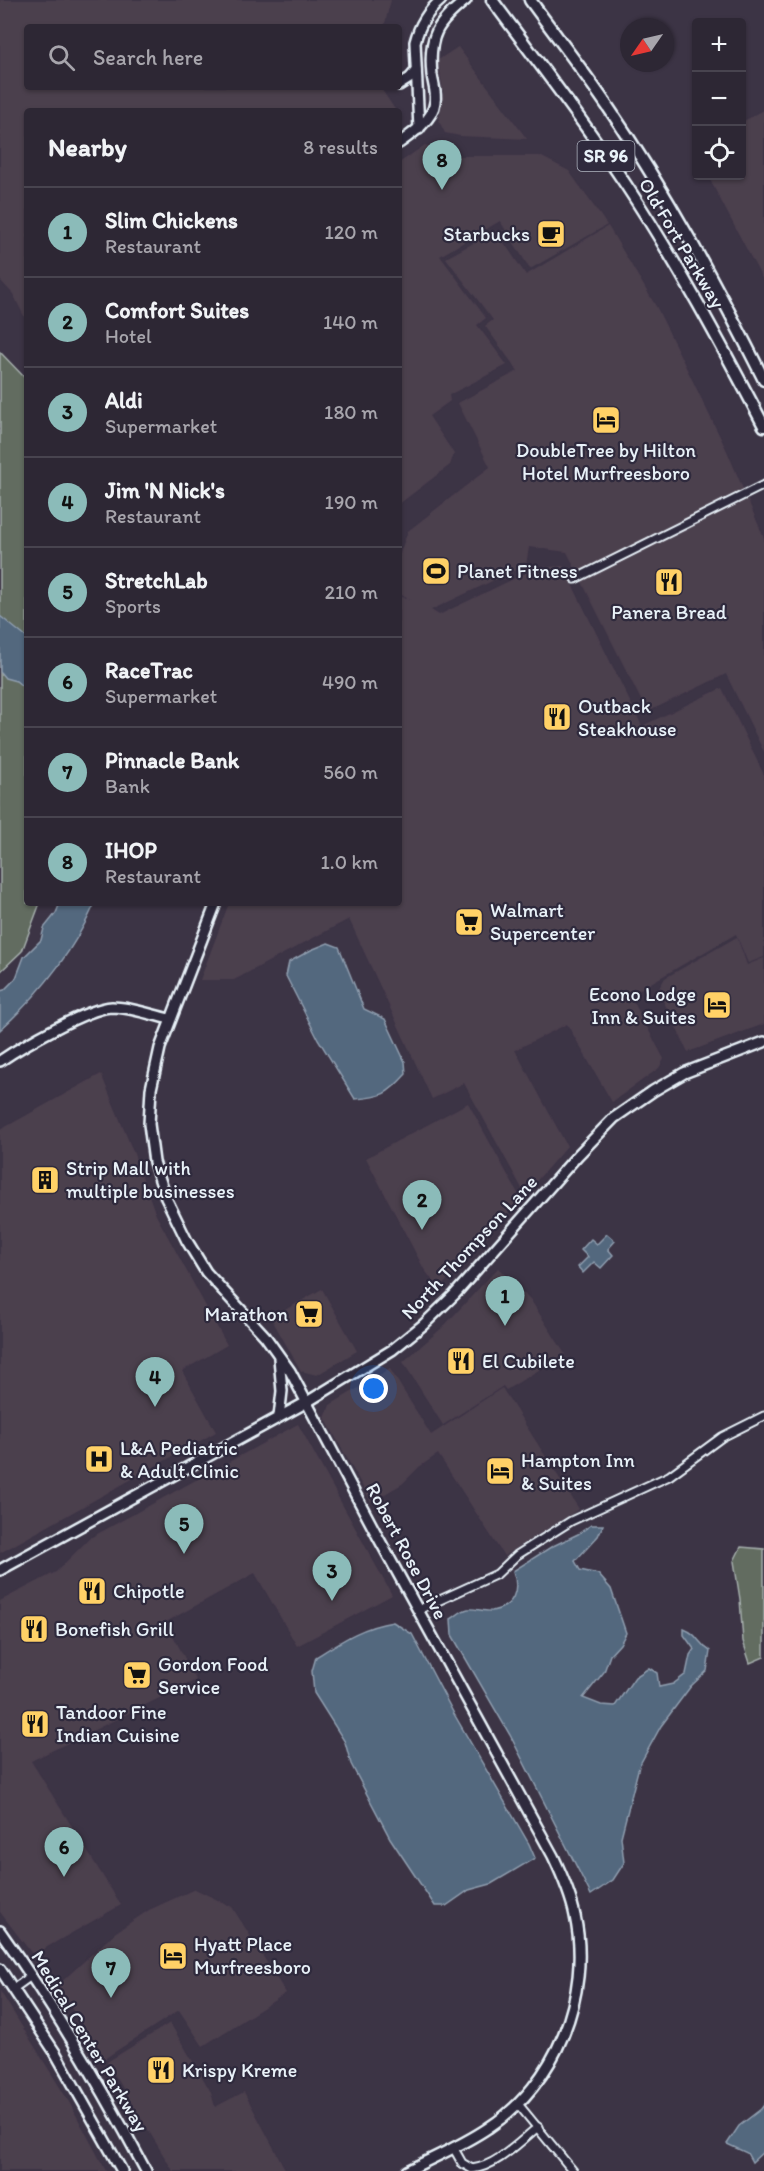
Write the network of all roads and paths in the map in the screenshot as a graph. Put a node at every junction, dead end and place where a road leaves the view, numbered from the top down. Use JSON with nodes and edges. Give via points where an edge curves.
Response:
{"nodes":[{"id":1,"x":441,"y":0,"type":"edge"},
{"id":2,"x":466,"y":0,"type":"edge"},
{"id":3,"x":492,"y":0,"type":"edge"},
{"id":4,"x":530,"y":0,"type":"edge"},
{"id":5,"x":416,"y":71,"type":"junction"},
{"id":6,"x":402,"y":83,"type":"edge"},
{"id":7,"x":419,"y":129,"type":"junction"},
{"id":8,"x":402,"y":141,"type":"edge"},
{"id":9,"x":764,"y":380,"type":"edge"},
{"id":10,"x":764,"y":426,"type":"edge"},
{"id":11,"x":764,"y":485,"type":"edge"},
{"id":12,"x":575,"y":579,"type":"dead end"},
{"id":13,"x":215,"y":906,"type":"edge"},
{"id":14,"x":170,"y":1019,"type":"junction"},
{"id":15,"x":764,"y":1042,"type":"edge"},
{"id":16,"x":0,"y":1061,"type":"edge"},
{"id":17,"x":279,"y":1356,"type":"junction"},
{"id":18,"x":307,"y":1402,"type":"junction"},
{"id":19,"x":764,"y":1416,"type":"edge"},
{"id":20,"x":279,"y":1417,"type":"junction"},
{"id":21,"x":0,"y":1570,"type":"edge"},
{"id":22,"x":418,"y":1610,"type":"junction"},
{"id":23,"x":0,"y":1931,"type":"edge"},
{"id":24,"x":0,"y":1969,"type":"edge"},
{"id":25,"x":31,"y":1976,"type":"junction"},
{"id":26,"x":13,"y":1989,"type":"junction"},
{"id":27,"x":518,"y":2104,"type":"junction"},
{"id":28,"x":538,"y":2127,"type":"junction"},
{"id":29,"x":453,"y":2147,"type":"junction"},
{"id":30,"x":122,"y":2171,"type":"edge"},
{"id":31,"x":146,"y":2171,"type":"edge"},
{"id":32,"x":407,"y":2171,"type":"edge"},
{"id":33,"x":573,"y":2171,"type":"edge"}],
"edges":[{"from":1,"to":5,"type":"street","via":[[419,28],[415,42]]},
{"from":2,"to":7,"type":"street","via":[[448,14],[434,37],[431,61],[436,101]]},
{"from":3,"to":10,"type":"main road","name":"Old Fort Parkway","number":"SR 96","via":[[626,185],[682,276]]},
{"from":4,"to":9,"type":"main road","name":"Old Fort Parkway","number":"SR 96","via":[[608,107],[661,189]]},
{"from":5,"to":6,"type":"street"},
{"from":5,"to":7,"type":"street"},
{"from":7,"to":8,"type":"street"},
{"from":11,"to":12,"type":"street"},
{"from":13,"to":14,"type":"street","name":"Robert Rose Drive"},
{"from":14,"to":16,"type":"street","via":[[130,1009],[102,1008]]},
{"from":14,"to":17,"type":"street","name":"Robert Rose Drive","via":[[151,1089],[149,1124],[154,1162],[166,1198],[206,1272]]},
{"from":15,"to":18,"type":"street","name":"North Thompson Lane","via":[[684,1073],[614,1118],[423,1325],[393,1350]]},
{"from":17,"to":18,"type":"street","name":"Robert Rose Drive"},
{"from":17,"to":20,"type":"street"},
{"from":18,"to":20,"type":"street","name":"North Thompson Lane"},
{"from":18,"to":22,"type":"street","name":"Robert Rose Drive"},
{"from":19,"to":22,"type":"street","via":[[722,1437],[669,1476],[571,1521],[517,1555],[497,1574]]},
{"from":20,"to":21,"type":"street","name":"North Thompson Lane"},
{"from":22,"to":27,"type":"street","name":"Robert Rose Drive","via":[[553,1856],[576,1917],[577,1989],[565,2036],[543,2074]]},
{"from":23,"to":25,"type":"street","name":"Medical Center Parkway"},
{"from":24,"to":26,"type":"street","name":"Medical Center Parkway"},
{"from":25,"to":26,"type":"street"},
{"from":25,"to":31,"type":"street","name":"Medical Center Parkway","via":[[90,2068]]},
{"from":26,"to":30,"type":"street","name":"Medical Center Parkway","via":[[56,2054]]},
{"from":27,"to":28,"type":"street"},
{"from":27,"to":29,"type":"street","name":"Robert Rose Drive","via":[[489,2128]]},
{"from":28,"to":29,"type":"street","via":[[481,2168],[471,2169],[462,2163]]},
{"from":28,"to":33,"type":"street"},
{"from":29,"to":32,"type":"street","name":"Robert Rose Drive"}]}
